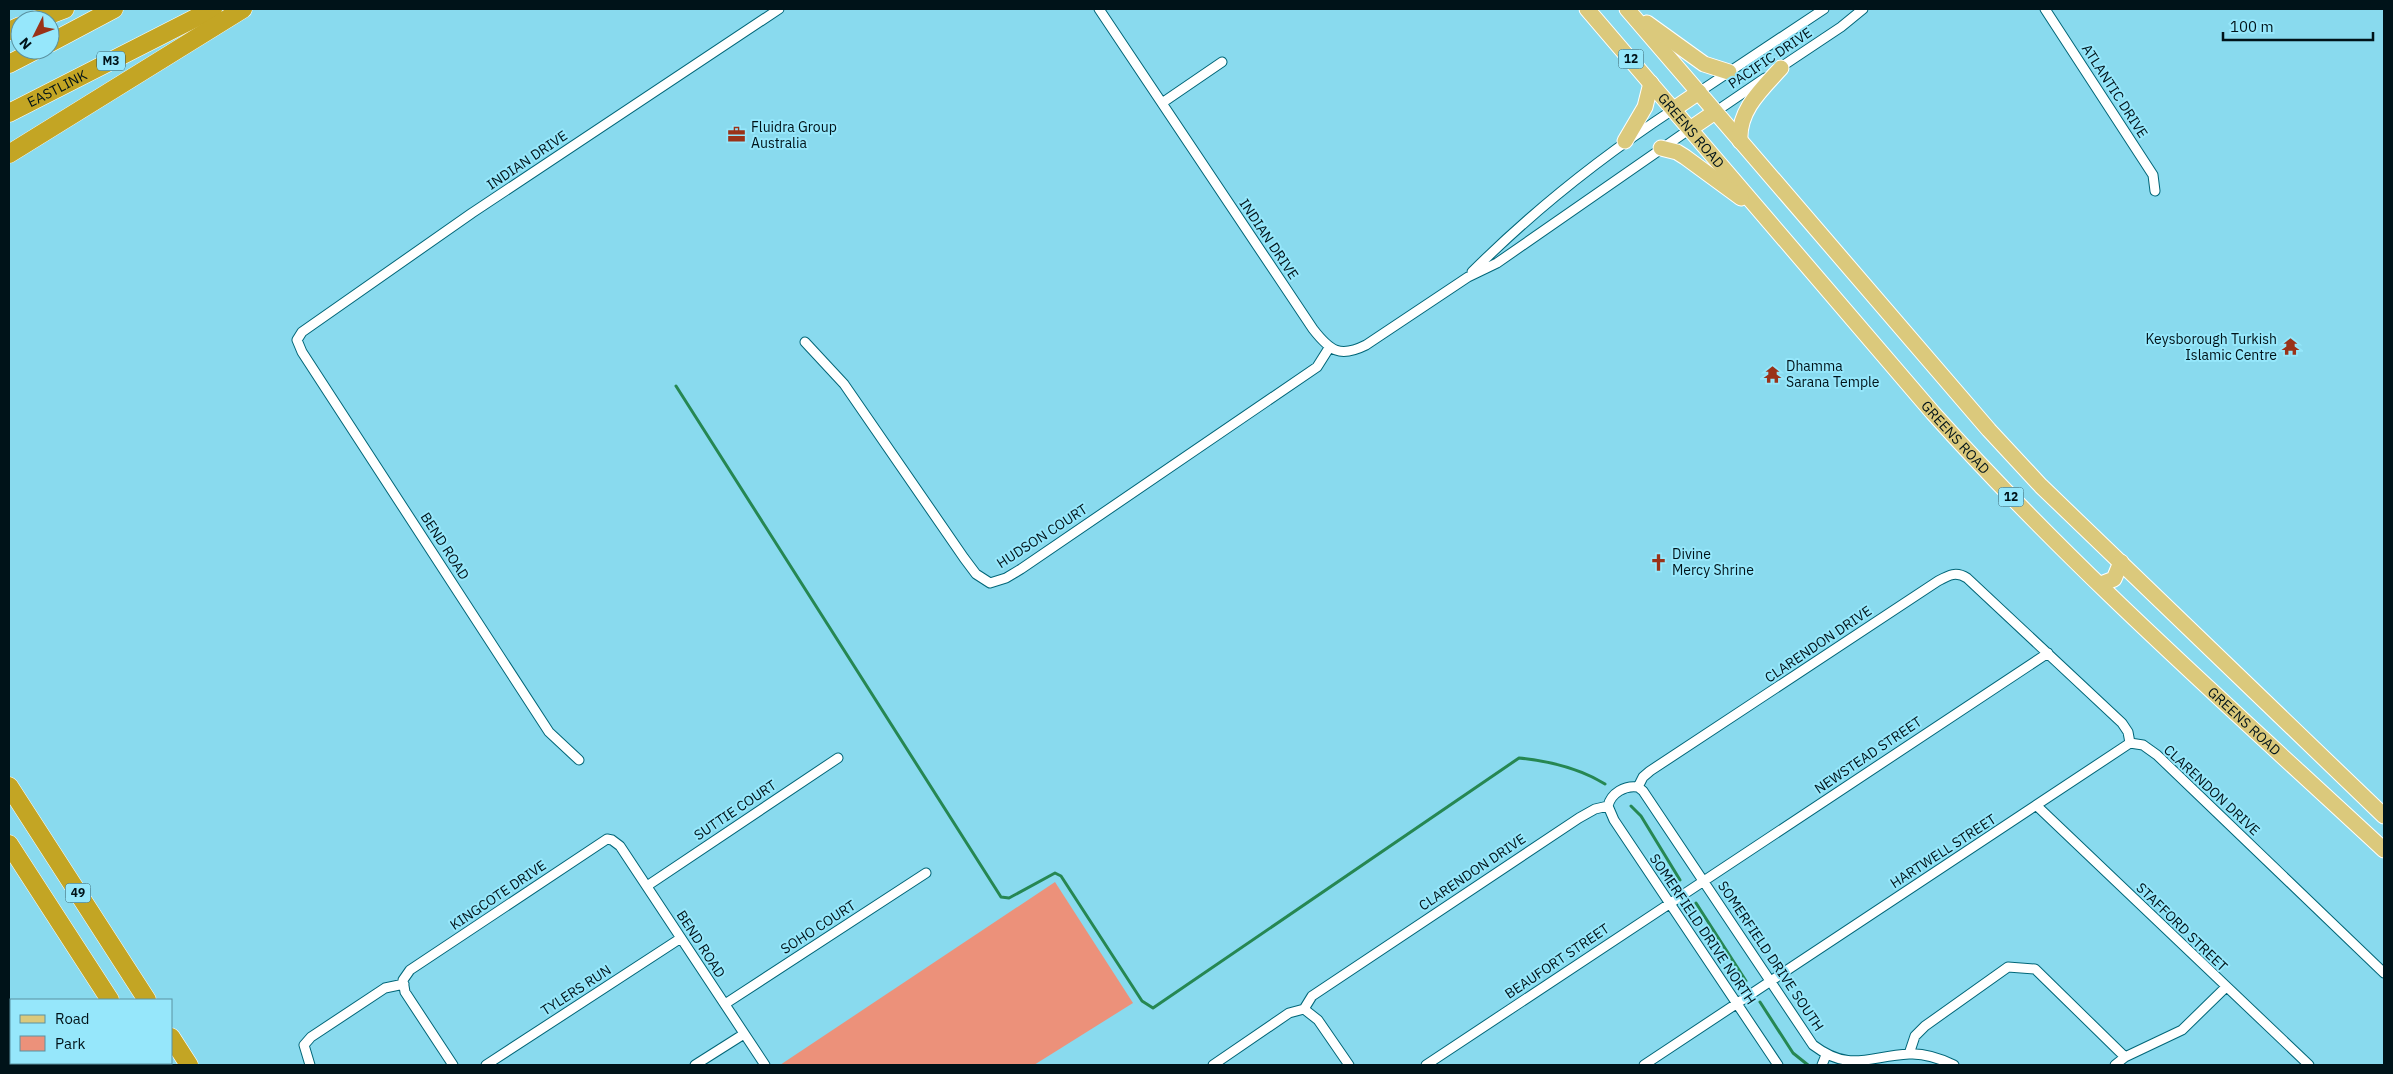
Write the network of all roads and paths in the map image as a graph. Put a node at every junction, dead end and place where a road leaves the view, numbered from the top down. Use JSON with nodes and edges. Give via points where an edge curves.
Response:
{"nodes":[{"id":1,"x":114,"y":9,"type":"edge"},
{"id":2,"x":213,"y":9,"type":"edge"},
{"id":3,"x":243,"y":9,"type":"edge"},
{"id":4,"x":779,"y":9,"type":"edge"},
{"id":5,"x":1098,"y":9,"type":"edge"},
{"id":6,"x":1587,"y":9,"type":"edge"},
{"id":7,"x":1627,"y":9,"type":"edge"},
{"id":8,"x":1631,"y":9,"type":"edge"},
{"id":9,"x":1824,"y":9,"type":"edge"},
{"id":10,"x":1864,"y":9,"type":"edge"},
{"id":11,"x":2045,"y":9,"type":"edge"},
{"id":12,"x":60,"y":38,"type":"edge"},
{"id":13,"x":1222,"y":62,"type":"dead end"},
{"id":14,"x":1781,"y":68,"type":"junction"},
{"id":15,"x":1729,"y":72,"type":"junction"},
{"id":16,"x":1651,"y":83,"type":"junction"},
{"id":17,"x":1699,"y":92,"type":"junction"},
{"id":18,"x":1162,"y":103,"type":"junction"},
{"id":19,"x":1674,"y":109,"type":"junction"},
{"id":20,"x":1715,"y":112,"type":"junction"},
{"id":21,"x":9,"y":113,"type":"edge"},
{"id":22,"x":1690,"y":128,"type":"junction"},
{"id":23,"x":1625,"y":141,"type":"junction"},
{"id":24,"x":1740,"y":141,"type":"junction"},
{"id":25,"x":1661,"y":148,"type":"junction"},
{"id":26,"x":9,"y":154,"type":"edge"},
{"id":27,"x":2154,"y":191,"type":"dead end"},
{"id":28,"x":1762,"y":214,"type":"junction"},
{"id":29,"x":1468,"y":277,"type":"junction"},
{"id":30,"x":297,"y":340,"type":"joint"},
{"id":31,"x":805,"y":342,"type":"dead end"},
{"id":32,"x":1329,"y":348,"type":"junction"},
{"id":33,"x":2121,"y":562,"type":"junction"},
{"id":34,"x":2101,"y":584,"type":"junction"},
{"id":35,"x":2048,"y":653,"type":"junction"},
{"id":36,"x":2130,"y":743,"type":"junction"},
{"id":37,"x":838,"y":758,"type":"dead end"},
{"id":38,"x":579,"y":760,"type":"dead end"},
{"id":39,"x":9,"y":786,"type":"edge"},
{"id":40,"x":1638,"y":787,"type":"junction"},
{"id":41,"x":1608,"y":806,"type":"junction"},
{"id":42,"x":2036,"y":806,"type":"junction"},
{"id":43,"x":2384,"y":816,"type":"edge"},
{"id":44,"x":612,"y":840,"type":"joint"},
{"id":45,"x":9,"y":844,"type":"edge"},
{"id":46,"x":2384,"y":850,"type":"edge"},
{"id":47,"x":926,"y":873,"type":"dead end"},
{"id":48,"x":1704,"y":880,"type":"junction"},
{"id":49,"x":646,"y":886,"type":"junction"},
{"id":50,"x":1669,"y":903,"type":"junction"},
{"id":51,"x":681,"y":938,"type":"junction"},
{"id":52,"x":2384,"y":973,"type":"edge"},
{"id":53,"x":1770,"y":980,"type":"junction"},
{"id":54,"x":403,"y":982,"type":"junction"},
{"id":55,"x":2225,"y":988,"type":"junction"},
{"id":56,"x":109,"y":999,"type":"edge"},
{"id":57,"x":146,"y":999,"type":"edge"},
{"id":58,"x":1736,"y":1003,"type":"junction"},
{"id":59,"x":725,"y":1004,"type":"junction"},
{"id":60,"x":1304,"y":1009,"type":"junction"},
{"id":61,"x":744,"y":1034,"type":"junction"},
{"id":62,"x":172,"y":1039,"type":"edge"},
{"id":63,"x":1826,"y":1054,"type":"junction"},
{"id":64,"x":1908,"y":1054,"type":"junction"},
{"id":65,"x":2125,"y":1057,"type":"junction"},
{"id":66,"x":189,"y":1065,"type":"edge"},
{"id":67,"x":310,"y":1065,"type":"edge"},
{"id":68,"x":453,"y":1065,"type":"edge"},
{"id":69,"x":486,"y":1065,"type":"edge"},
{"id":70,"x":695,"y":1065,"type":"edge"},
{"id":71,"x":765,"y":1065,"type":"edge"},
{"id":72,"x":1212,"y":1065,"type":"edge"},
{"id":73,"x":1349,"y":1065,"type":"edge"},
{"id":74,"x":1426,"y":1065,"type":"edge"},
{"id":75,"x":1644,"y":1065,"type":"edge"},
{"id":76,"x":1778,"y":1065,"type":"edge"},
{"id":77,"x":1822,"y":1065,"type":"edge"},
{"id":78,"x":1954,"y":1065,"type":"edge"},
{"id":79,"x":2116,"y":1065,"type":"edge"},
{"id":80,"x":2310,"y":1065,"type":"edge"}],
"edges":[{"from":1,"to":12,"type":"highway"},
{"from":2,"to":21,"type":"highway","name":"EASTLINK","number":"M3"},
{"from":3,"to":26,"type":"highway"},
{"from":4,"to":30,"type":"street","name":"INDIAN DRIVE","via":[[472,213],[302,332]]},
{"from":5,"to":18,"type":"street","name":"INDIAN DRIVE"},
{"from":6,"to":16,"type":"main road","name":"GREENS ROAD","number":"12"},
{"from":7,"to":17,"type":"main road","name":"GREENS ROAD","number":"12"},
{"from":8,"to":15,"type":"main road","via":[[1704,64]]},
{"from":9,"to":15,"type":"street","name":"PACIFIC DRIVE"},
{"from":10,"to":14,"type":"street","name":"PACIFIC DRIVE"},
{"from":11,"to":27,"type":"street","name":"ATLANTIC DRIVE","via":[[2153,174]]},
{"from":13,"to":18,"type":"street"},
{"from":14,"to":20,"type":"street","name":"PACIFIC DRIVE"},
{"from":14,"to":24,"type":"main road","via":[[1746,110]]},
{"from":15,"to":17,"type":"street","name":"PACIFIC DRIVE"},
{"from":16,"to":19,"type":"main road","name":"GREENS ROAD","number":"12"},
{"from":16,"to":23,"type":"main road","via":[[1645,107]]},
{"from":17,"to":19,"type":"main road"},
{"from":17,"to":20,"type":"main road","name":"GREENS ROAD","number":"12"},
{"from":18,"to":32,"type":"street","name":"INDIAN DRIVE","via":[[1313,329]]},
{"from":19,"to":22,"type":"main road","name":"GREENS ROAD","number":"12"},
{"from":19,"to":23,"type":"street"},
{"from":20,"to":22,"type":"main road"},
{"from":20,"to":24,"type":"main road","name":"GREENS ROAD","number":"12"},
{"from":22,"to":25,"type":"street"},
{"from":22,"to":28,"type":"main road","name":"GREENS ROAD","number":"12"},
{"from":23,"to":29,"type":"street","via":[[1573,180]]},
{"from":24,"to":33,"type":"main road","name":"GREENS ROAD","number":"12","via":[[1989,430],[2041,486]]},
{"from":25,"to":28,"type":"main road","via":[[1685,157]]},
{"from":25,"to":29,"type":"street","via":[[1497,263]]},
{"from":28,"to":34,"type":"main road","name":"GREENS ROAD","number":"12","via":[[1985,471]]},
{"from":29,"to":32,"type":"street","via":[[1353,352]]},
{"from":30,"to":38,"type":"street","name":"BEND ROAD","via":[[549,732]]},
{"from":31,"to":32,"type":"street","name":"HUDSON COURT","via":[[844,384],[976,574],[990,582],[1021,569],[1309,372]]},
{"from":33,"to":34,"type":"main road","via":[[2114,579]]},
{"from":33,"to":43,"type":"main road","name":"GREENS ROAD","number":"12"},
{"from":34,"to":46,"type":"main road","name":"GREENS ROAD","number":"12"},
{"from":35,"to":36,"type":"street","name":"CLARENDON DRIVE","via":[[2122,723]]},
{"from":35,"to":40,"type":"street","name":"CLARENDON DRIVE","via":[[1967,578],[1960,574],[1947,576],[1650,771]]},
{"from":35,"to":48,"type":"street","name":"NEWSTEAD STREET"},
{"from":36,"to":42,"type":"street","name":"HARTWELL STREET"},
{"from":36,"to":52,"type":"street","name":"CLARENDON DRIVE","via":[[2143,745],[2157,755]]},
{"from":37,"to":49,"type":"street","name":"SUTTIE COURT"},
{"from":39,"to":57,"type":"highway","number":"49"},
{"from":40,"to":41,"type":"street","name":"CLARENDON DRIVE","via":[[1618,792]]},
{"from":40,"to":48,"type":"street","name":"SOMERFIELD DRIVE SOUTH"},
{"from":41,"to":50,"type":"street","name":"SOMERFIELD DRIVE NORTH"},
{"from":41,"to":60,"type":"street","name":"CLARENDON DRIVE","via":[[1579,818],[1328,985],[1312,996]]},
{"from":42,"to":53,"type":"street","name":"HARTWELL STREET"},
{"from":42,"to":55,"type":"street","name":"STAFFORD STREET"},
{"from":44,"to":49,"type":"street","name":"BEND ROAD","via":[[620,846]]},
{"from":44,"to":54,"type":"street","name":"KINGCOTE DRIVE","via":[[607,839],[410,970]]},
{"from":45,"to":56,"type":"highway","number":"49"},
{"from":47,"to":59,"type":"street","name":"SOHO COURT"},
{"from":48,"to":50,"type":"street","name":"BEAUFORT STREET"},
{"from":48,"to":53,"type":"street","name":"SOMERFIELD DRIVE SOUTH"},
{"from":49,"to":51,"type":"street","name":"BEND ROAD"},
{"from":50,"to":58,"type":"street","name":"SOMERFIELD DRIVE NORTH"},
{"from":50,"to":74,"type":"street","name":"BEAUFORT STREET"},
{"from":51,"to":59,"type":"street","name":"BEND ROAD"},
{"from":51,"to":69,"type":"street","name":"TYLERS RUN"},
{"from":53,"to":58,"type":"street","name":"HARTWELL STREET"},
{"from":53,"to":63,"type":"street","name":"SOMERFIELD DRIVE SOUTH","via":[[1803,1032]]},
{"from":54,"to":67,"type":"street","via":[[385,988],[311,1037],[304,1045]]},
{"from":54,"to":68,"type":"street","via":[[405,992]]},
{"from":55,"to":65,"type":"street","via":[[2182,1030]]},
{"from":55,"to":80,"type":"street","name":"STAFFORD STREET"},
{"from":58,"to":75,"type":"street","name":"HARTWELL STREET"},
{"from":58,"to":76,"type":"street","name":"SOMERFIELD DRIVE NORTH"},
{"from":59,"to":61,"type":"street","name":"BEND ROAD"},
{"from":60,"to":72,"type":"street","name":"CLARENDON DRIVE","via":[[1289,1013]]},
{"from":60,"to":73,"type":"street","via":[[1318,1020]]},
{"from":61,"to":70,"type":"street"},
{"from":61,"to":71,"type":"street","name":"BEND ROAD"},
{"from":62,"to":66,"type":"highway"},
{"from":63,"to":64,"type":"street","name":"SOMERFIELD DRIVE SOUTH","via":[[1850,1062]]},
{"from":63,"to":77,"type":"street"},
{"from":64,"to":65,"type":"street","via":[[1915,1036],[1925,1026],[2008,967],[2019,966],[2035,969]]},
{"from":64,"to":78,"type":"street","name":"SOMERFIELD DRIVE SOUTH","via":[[1920,1054]]},
{"from":65,"to":79,"type":"street"}]}
